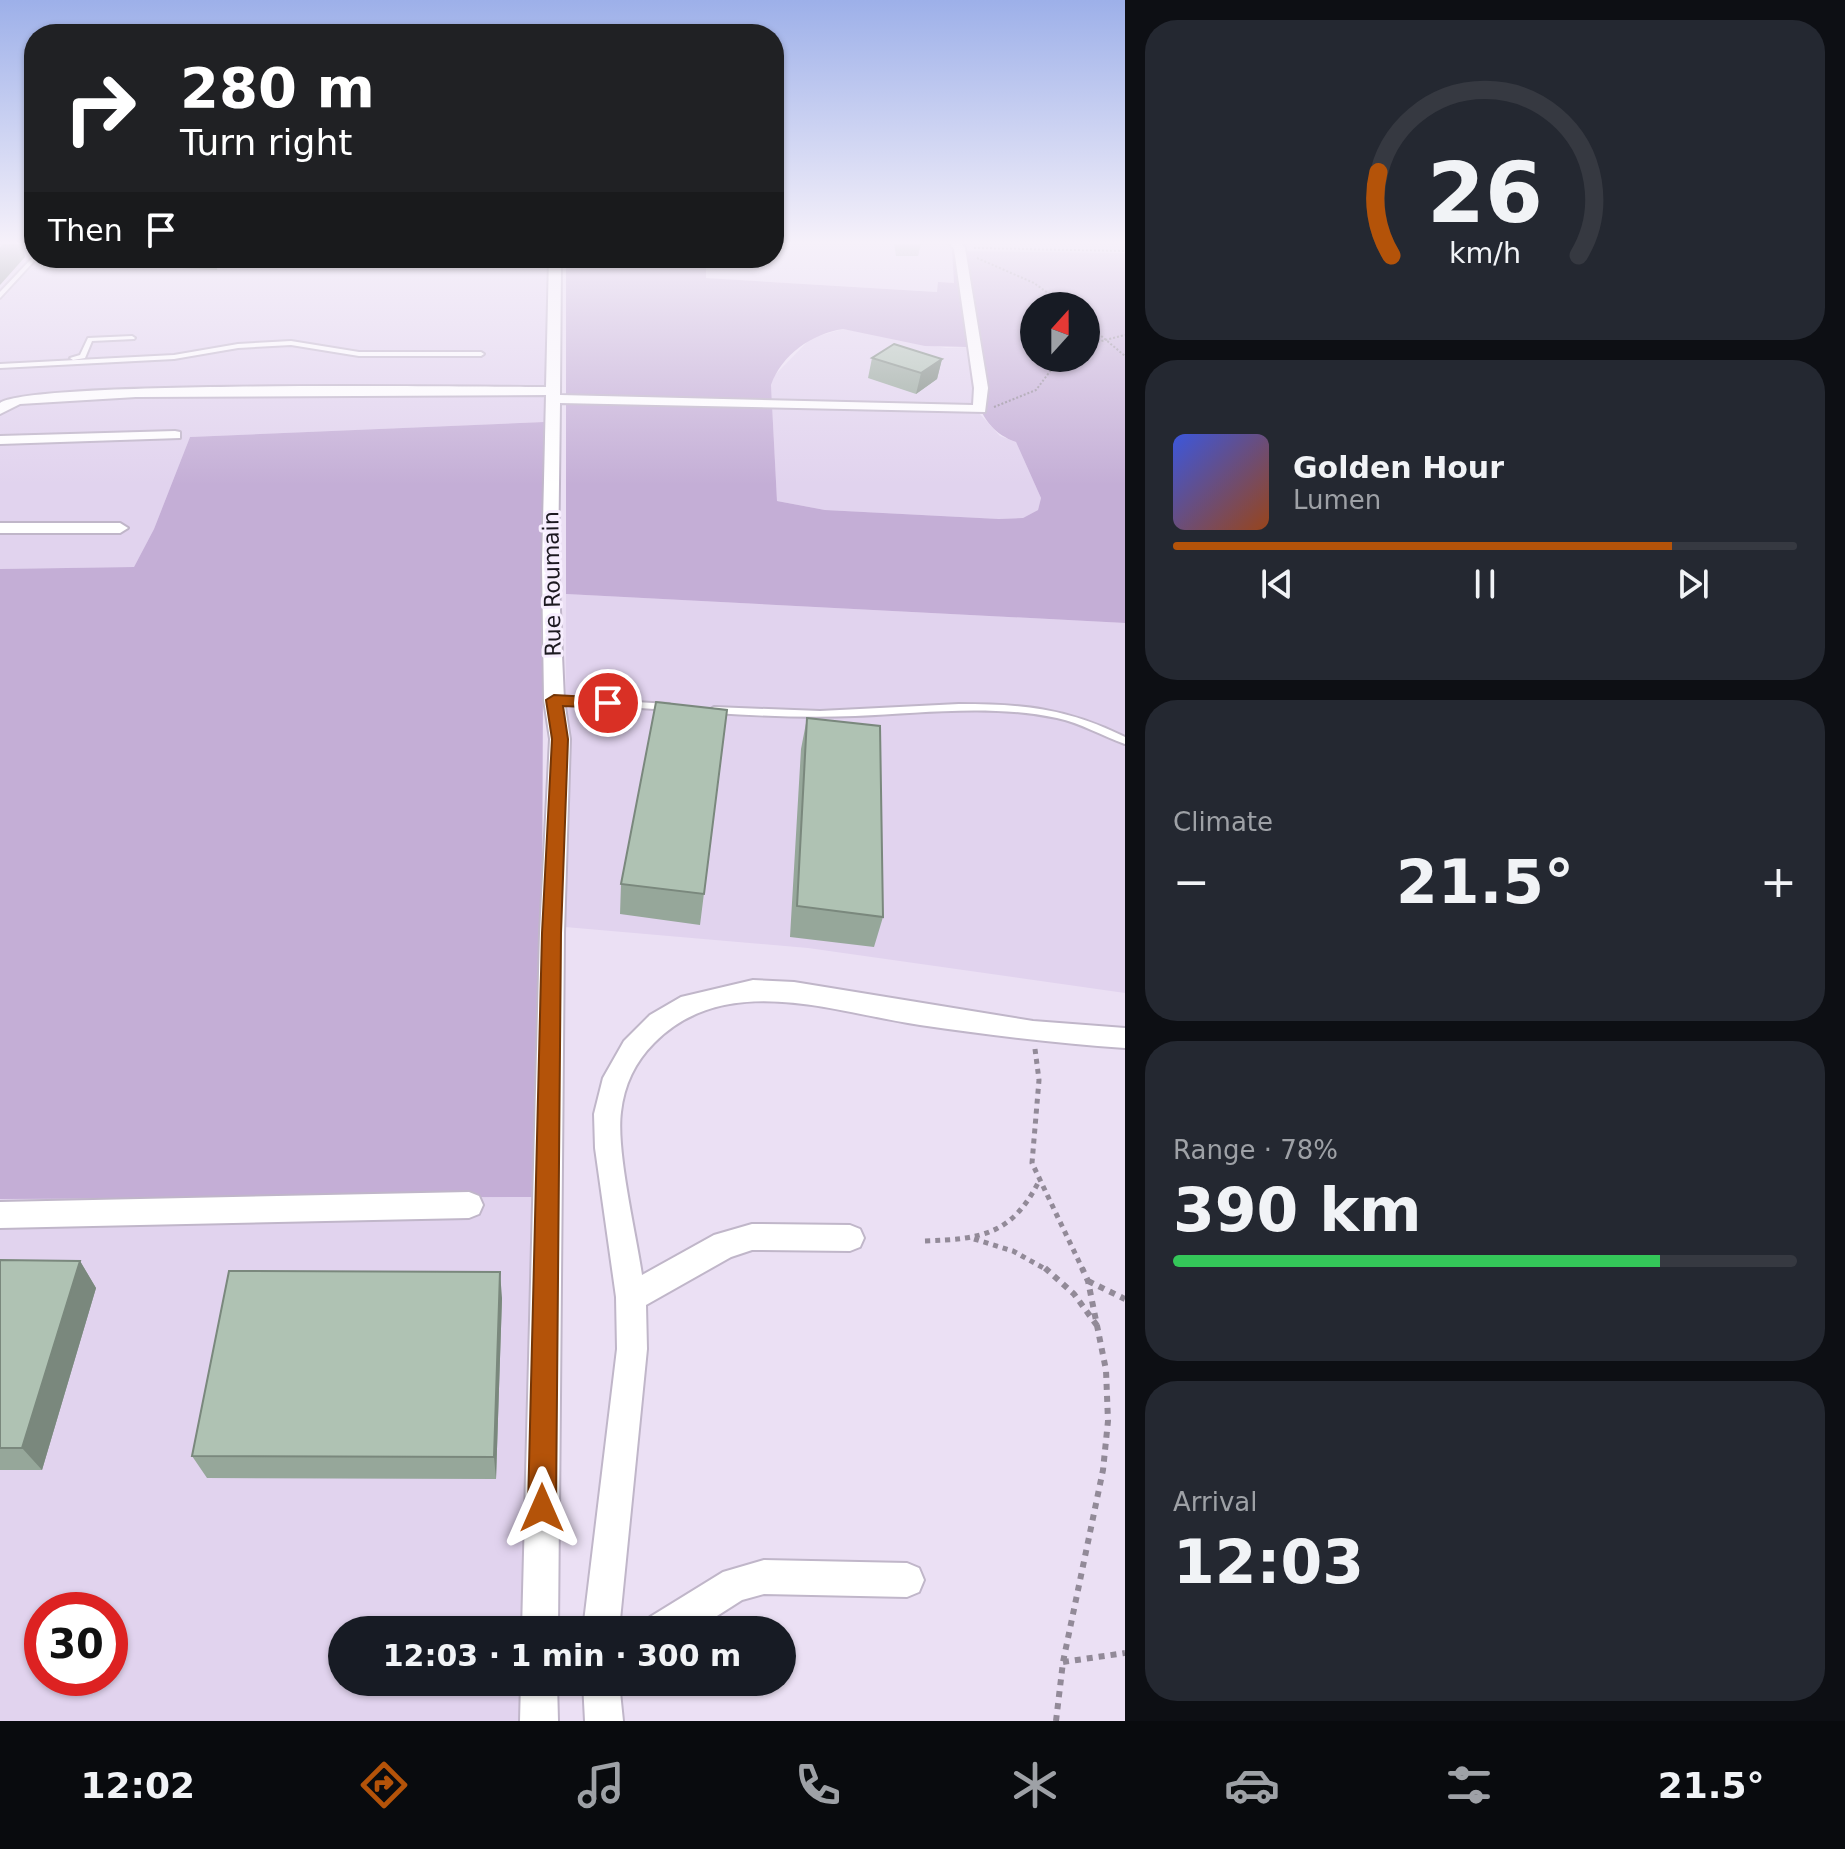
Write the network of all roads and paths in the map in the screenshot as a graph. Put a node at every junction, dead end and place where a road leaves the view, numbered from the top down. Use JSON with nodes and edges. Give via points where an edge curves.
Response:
{"nodes":[{"id":1,"x":555,"y":324,"type":"edge"},
{"id":2,"x":971,"y":324,"type":"edge"},
{"id":3,"x":1125,"y":335,"type":"edge"},
{"id":4,"x":1100,"y":336,"type":"edge"},
{"id":5,"x":132,"y":338,"type":"dead end"},
{"id":6,"x":1105,"y":340,"type":"junction"},
{"id":7,"x":1100,"y":341,"type":"edge"},
{"id":8,"x":481,"y":354,"type":"dead end"},
{"id":9,"x":1125,"y":356,"type":"edge"},
{"id":10,"x":0,"y":363,"type":"edge"},
{"id":11,"x":1050,"y":372,"type":"edge"},
{"id":12,"x":554,"y":395,"type":"junction"},
{"id":13,"x":980,"y":406,"type":"junction"},
{"id":14,"x":0,"y":410,"type":"edge"},
{"id":15,"x":175,"y":435,"type":"dead end"},
{"id":16,"x":0,"y":440,"type":"edge"},
{"id":17,"x":0,"y":528,"type":"edge"},
{"id":18,"x":120,"y":528,"type":"dead end"},
{"id":19,"x":554,"y":700,"type":"junction"},
{"id":20,"x":674,"y":708,"type":"edge"},
{"id":21,"x":701,"y":709,"type":"edge"},
{"id":22,"x":1125,"y":741,"type":"edge"},
{"id":23,"x":1033,"y":1031,"type":"junction"},
{"id":24,"x":1125,"y":1038,"type":"edge"},
{"id":25,"x":1039,"y":1181,"type":"junction"},
{"id":26,"x":469,"y":1205,"type":"dead end"},
{"id":27,"x":0,"y":1215,"type":"edge"},
{"id":28,"x":850,"y":1238,"type":"dead end"},
{"id":29,"x":974,"y":1239,"type":"junction"},
{"id":30,"x":925,"y":1241,"type":"dead end"},
{"id":31,"x":1088,"y":1281,"type":"junction"},
{"id":32,"x":631,"y":1297,"type":"junction"},
{"id":33,"x":1125,"y":1299,"type":"edge"},
{"id":34,"x":1100,"y":1331,"type":"junction"},
{"id":35,"x":907,"y":1580,"type":"dead end"},
{"id":36,"x":540,"y":1616,"type":"edge"},
{"id":37,"x":602,"y":1616,"type":"edge"},
{"id":38,"x":685,"y":1616,"type":"edge"},
{"id":39,"x":1125,"y":1653,"type":"edge"},
{"id":40,"x":1063,"y":1662,"type":"junction"},
{"id":41,"x":539,"y":1696,"type":"edge"},
{"id":42,"x":602,"y":1696,"type":"edge"},
{"id":43,"x":539,"y":1721,"type":"edge"},
{"id":44,"x":604,"y":1721,"type":"edge"},
{"id":45,"x":1056,"y":1721,"type":"edge"}],
"edges":[{"from":1,"to":12,"type":"street","name":"Rue Roumain"},
{"from":2,"to":13,"type":"street"},
{"from":3,"to":6,"type":"path"},
{"from":4,"to":6,"type":"path"},
{"from":5,"to":10,"type":"lane","via":[[90,339],[83,357]]},
{"from":6,"to":7,"type":"path"},
{"from":6,"to":9,"type":"path"},
{"from":8,"to":10,"type":"lane","via":[[359,354],[291,343],[174,357]]},
{"from":11,"to":13,"type":"path","via":[[1036,390],[995,408]]},
{"from":12,"to":13,"type":"street"},
{"from":12,"to":14,"type":"street","via":[[136,393],[20,400]]},
{"from":12,"to":19,"type":"street","name":"Rue Roumain"},
{"from":15,"to":16,"type":"street"},
{"from":17,"to":18,"type":"street"},
{"from":19,"to":20,"type":"lane"},
{"from":19,"to":36,"type":"street","name":"Rue Roumain","via":[[560,739],[551,949]]},
{"from":21,"to":22,"type":"lane","via":[[852,713],[1009,708],[1076,719]]},
{"from":23,"to":24,"type":"street"},
{"from":23,"to":25,"type":"path","via":[[1039,1080],[1032,1163]]},
{"from":23,"to":32,"type":"street","via":[[753,990],[690,1004],[659,1022],[627,1058],[607,1114]]},
{"from":25,"to":29,"type":"path","via":[[1018,1217]]},
{"from":25,"to":31,"type":"path"},
{"from":26,"to":27,"type":"street"},
{"from":28,"to":32,"type":"street","via":[[752,1237],[724,1245]]},
{"from":29,"to":30,"type":"path"},
{"from":29,"to":34,"type":"path","via":[[1033,1259],[1060,1278]]},
{"from":31,"to":33,"type":"path"},
{"from":31,"to":34,"type":"path"},
{"from":32,"to":37,"type":"street","via":[[632,1349]]},
{"from":34,"to":40,"type":"path","via":[[1108,1421],[1103,1470]]},
{"from":35,"to":38,"type":"street","via":[[764,1577],[735,1584]]},
{"from":39,"to":40,"type":"path"},
{"from":40,"to":45,"type":"path"},
{"from":41,"to":43,"type":"street"},
{"from":42,"to":44,"type":"street"}]}
